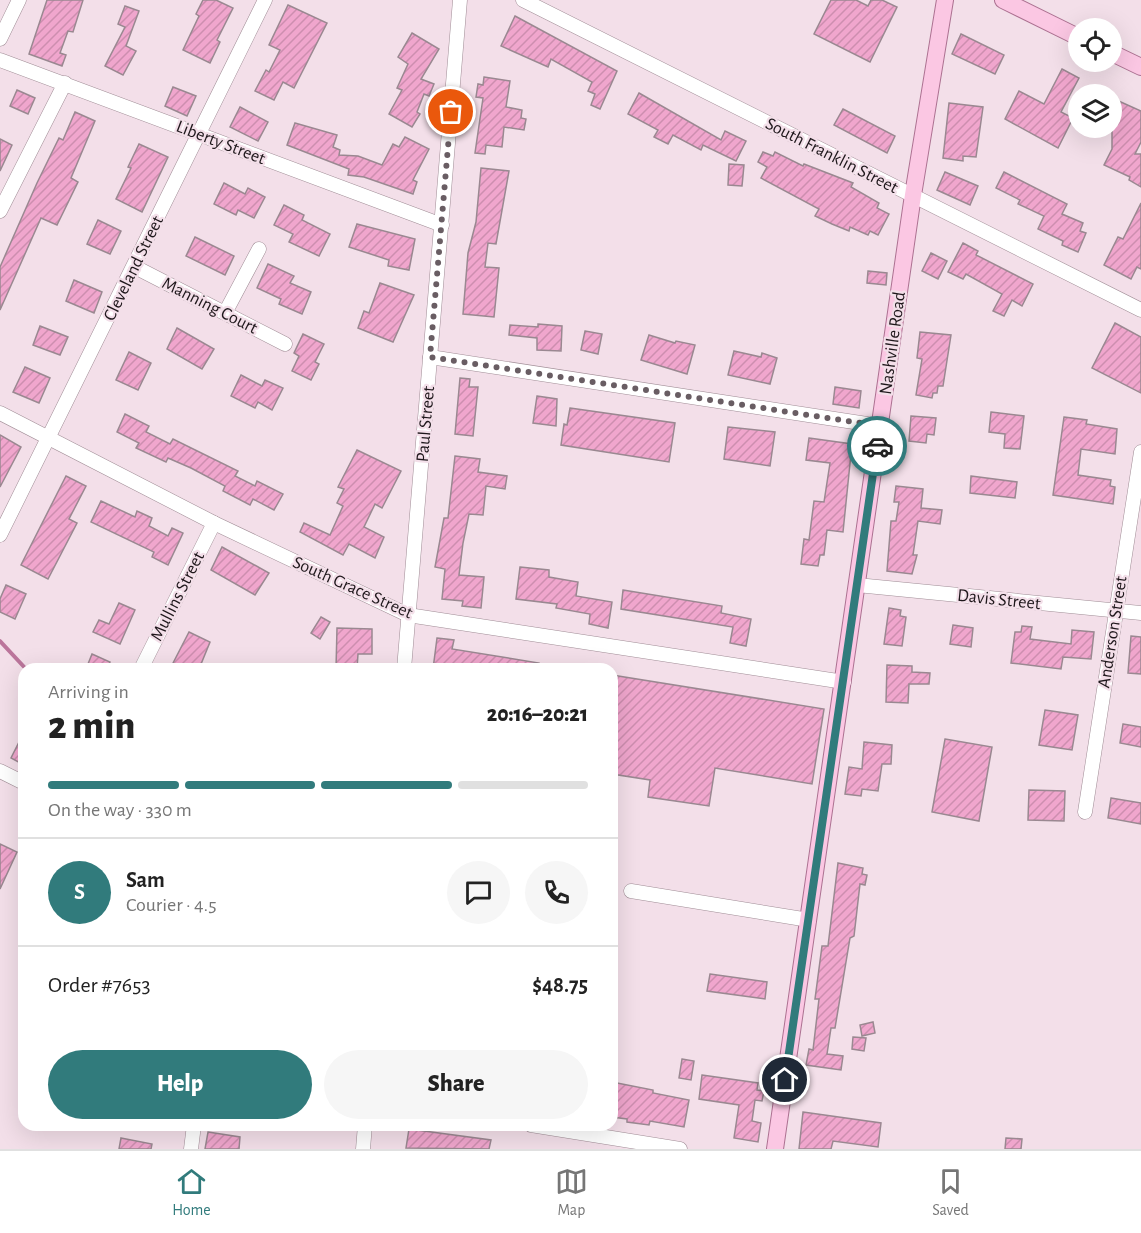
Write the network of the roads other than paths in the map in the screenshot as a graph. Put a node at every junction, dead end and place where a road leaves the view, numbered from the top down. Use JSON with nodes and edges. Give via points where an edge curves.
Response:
{"nodes":[{"id":1,"x":19,"y":0,"type":"edge"},
{"id":2,"x":265,"y":0,"type":"edge"},
{"id":3,"x":460,"y":0,"type":"edge"},
{"id":4,"x":523,"y":0,"type":"edge"},
{"id":5,"x":945,"y":0,"type":"edge"},
{"id":6,"x":1003,"y":0,"type":"edge"},
{"id":7,"x":1068,"y":32,"type":"edge"},
{"id":8,"x":0,"y":39,"type":"edge"},
{"id":9,"x":1122,"y":58,"type":"edge"},
{"id":10,"x":0,"y":60,"type":"edge"},
{"id":11,"x":1141,"y":67,"type":"edge"},
{"id":12,"x":65,"y":83,"type":"junction"},
{"id":13,"x":197,"y":134,"type":"junction"},
{"id":14,"x":914,"y":195,"type":"junction"},
{"id":15,"x":0,"y":211,"type":"edge"},
{"id":16,"x":442,"y":225,"type":"junction"},
{"id":17,"x":259,"y":249,"type":"dead end"},
{"id":18,"x":135,"y":267,"type":"junction"},
{"id":19,"x":1141,"y":310,"type":"edge"},
{"id":20,"x":225,"y":313,"type":"junction"},
{"id":21,"x":285,"y":344,"type":"dead end"},
{"id":22,"x":430,"y":357,"type":"junction"},
{"id":23,"x":0,"y":413,"type":"edge"},
{"id":24,"x":880,"y":426,"type":"junction"},
{"id":25,"x":49,"y":436,"type":"junction"},
{"id":26,"x":1141,"y":452,"type":"edge"},
{"id":27,"x":214,"y":523,"type":"junction"},
{"id":28,"x":0,"y":536,"type":"edge"},
{"id":29,"x":857,"y":585,"type":"junction"},
{"id":30,"x":1115,"y":610,"type":"junction"},
{"id":31,"x":1141,"y":613,"type":"edge"},
{"id":32,"x":408,"y":615,"type":"junction"},
{"id":33,"x":144,"y":663,"type":"edge"},
{"id":34,"x":404,"y":663,"type":"edge"},
{"id":35,"x":844,"y":682,"type":"junction"},
{"id":36,"x":0,"y":771,"type":"edge"},
{"id":37,"x":18,"y":780,"type":"edge"},
{"id":38,"x":1085,"y":812,"type":"dead end"},
{"id":39,"x":631,"y":891,"type":"dead end"},
{"id":40,"x":809,"y":920,"type":"junction"},
{"id":41,"x":193,"y":1131,"type":"edge"},
{"id":42,"x":364,"y":1131,"type":"edge"},
{"id":43,"x":568,"y":1131,"type":"edge"},
{"id":44,"x":191,"y":1149,"type":"edge"},
{"id":45,"x":363,"y":1149,"type":"edge"},
{"id":46,"x":680,"y":1149,"type":"edge"},
{"id":47,"x":775,"y":1149,"type":"edge"}],
"edges":[{"from":1,"to":8,"type":"street"},
{"from":2,"to":13,"type":"street","name":"Cleveland Street"},
{"from":3,"to":16,"type":"street","name":"Paul Street"},
{"from":4,"to":14,"type":"street","name":"South Franklin Street"},
{"from":5,"to":14,"type":"main road","name":"Nashville Road"},
{"from":6,"to":7,"type":"main road"},
{"from":9,"to":11,"type":"main road"},
{"from":10,"to":12,"type":"street","name":"Liberty Street"},
{"from":12,"to":13,"type":"street","name":"Liberty Street"},
{"from":12,"to":15,"type":"street"},
{"from":13,"to":16,"type":"street","name":"Liberty Street"},
{"from":13,"to":18,"type":"street","name":"Cleveland Street"},
{"from":14,"to":19,"type":"street","name":"South Franklin Street"},
{"from":14,"to":24,"type":"main road","name":"Nashville Road"},
{"from":16,"to":22,"type":"street","name":"Paul Street"},
{"from":17,"to":20,"type":"street"},
{"from":18,"to":20,"type":"street","name":"Manning Court"},
{"from":18,"to":25,"type":"street","name":"Cleveland Street"},
{"from":20,"to":21,"type":"street","name":"Manning Court"},
{"from":22,"to":24,"type":"street"},
{"from":22,"to":32,"type":"street","name":"Paul Street"},
{"from":23,"to":25,"type":"street","name":"South Grace Street"},
{"from":24,"to":29,"type":"main road","name":"Nashville Road"},
{"from":25,"to":27,"type":"street","name":"South Grace Street"},
{"from":25,"to":28,"type":"street","name":"Cleveland Street"},
{"from":26,"to":30,"type":"street","name":"Anderson Street"},
{"from":27,"to":32,"type":"street","name":"South Grace Street"},
{"from":27,"to":33,"type":"street","name":"Mullins Street"},
{"from":29,"to":30,"type":"street","name":"Davis Street"},
{"from":29,"to":35,"type":"main road","name":"Nashville Road"},
{"from":30,"to":31,"type":"street","name":"Davis Street"},
{"from":30,"to":38,"type":"street","name":"Anderson Street"},
{"from":32,"to":34,"type":"street","name":"Paul Street"},
{"from":32,"to":35,"type":"street","name":"South Grace Street"},
{"from":35,"to":40,"type":"main road","name":"Nashville Road"},
{"from":36,"to":37,"type":"street"},
{"from":39,"to":40,"type":"street"},
{"from":40,"to":47,"type":"main road","name":"Nashville Road"},
{"from":41,"to":44,"type":"street"},
{"from":42,"to":45,"type":"street"},
{"from":43,"to":46,"type":"street"}]}
